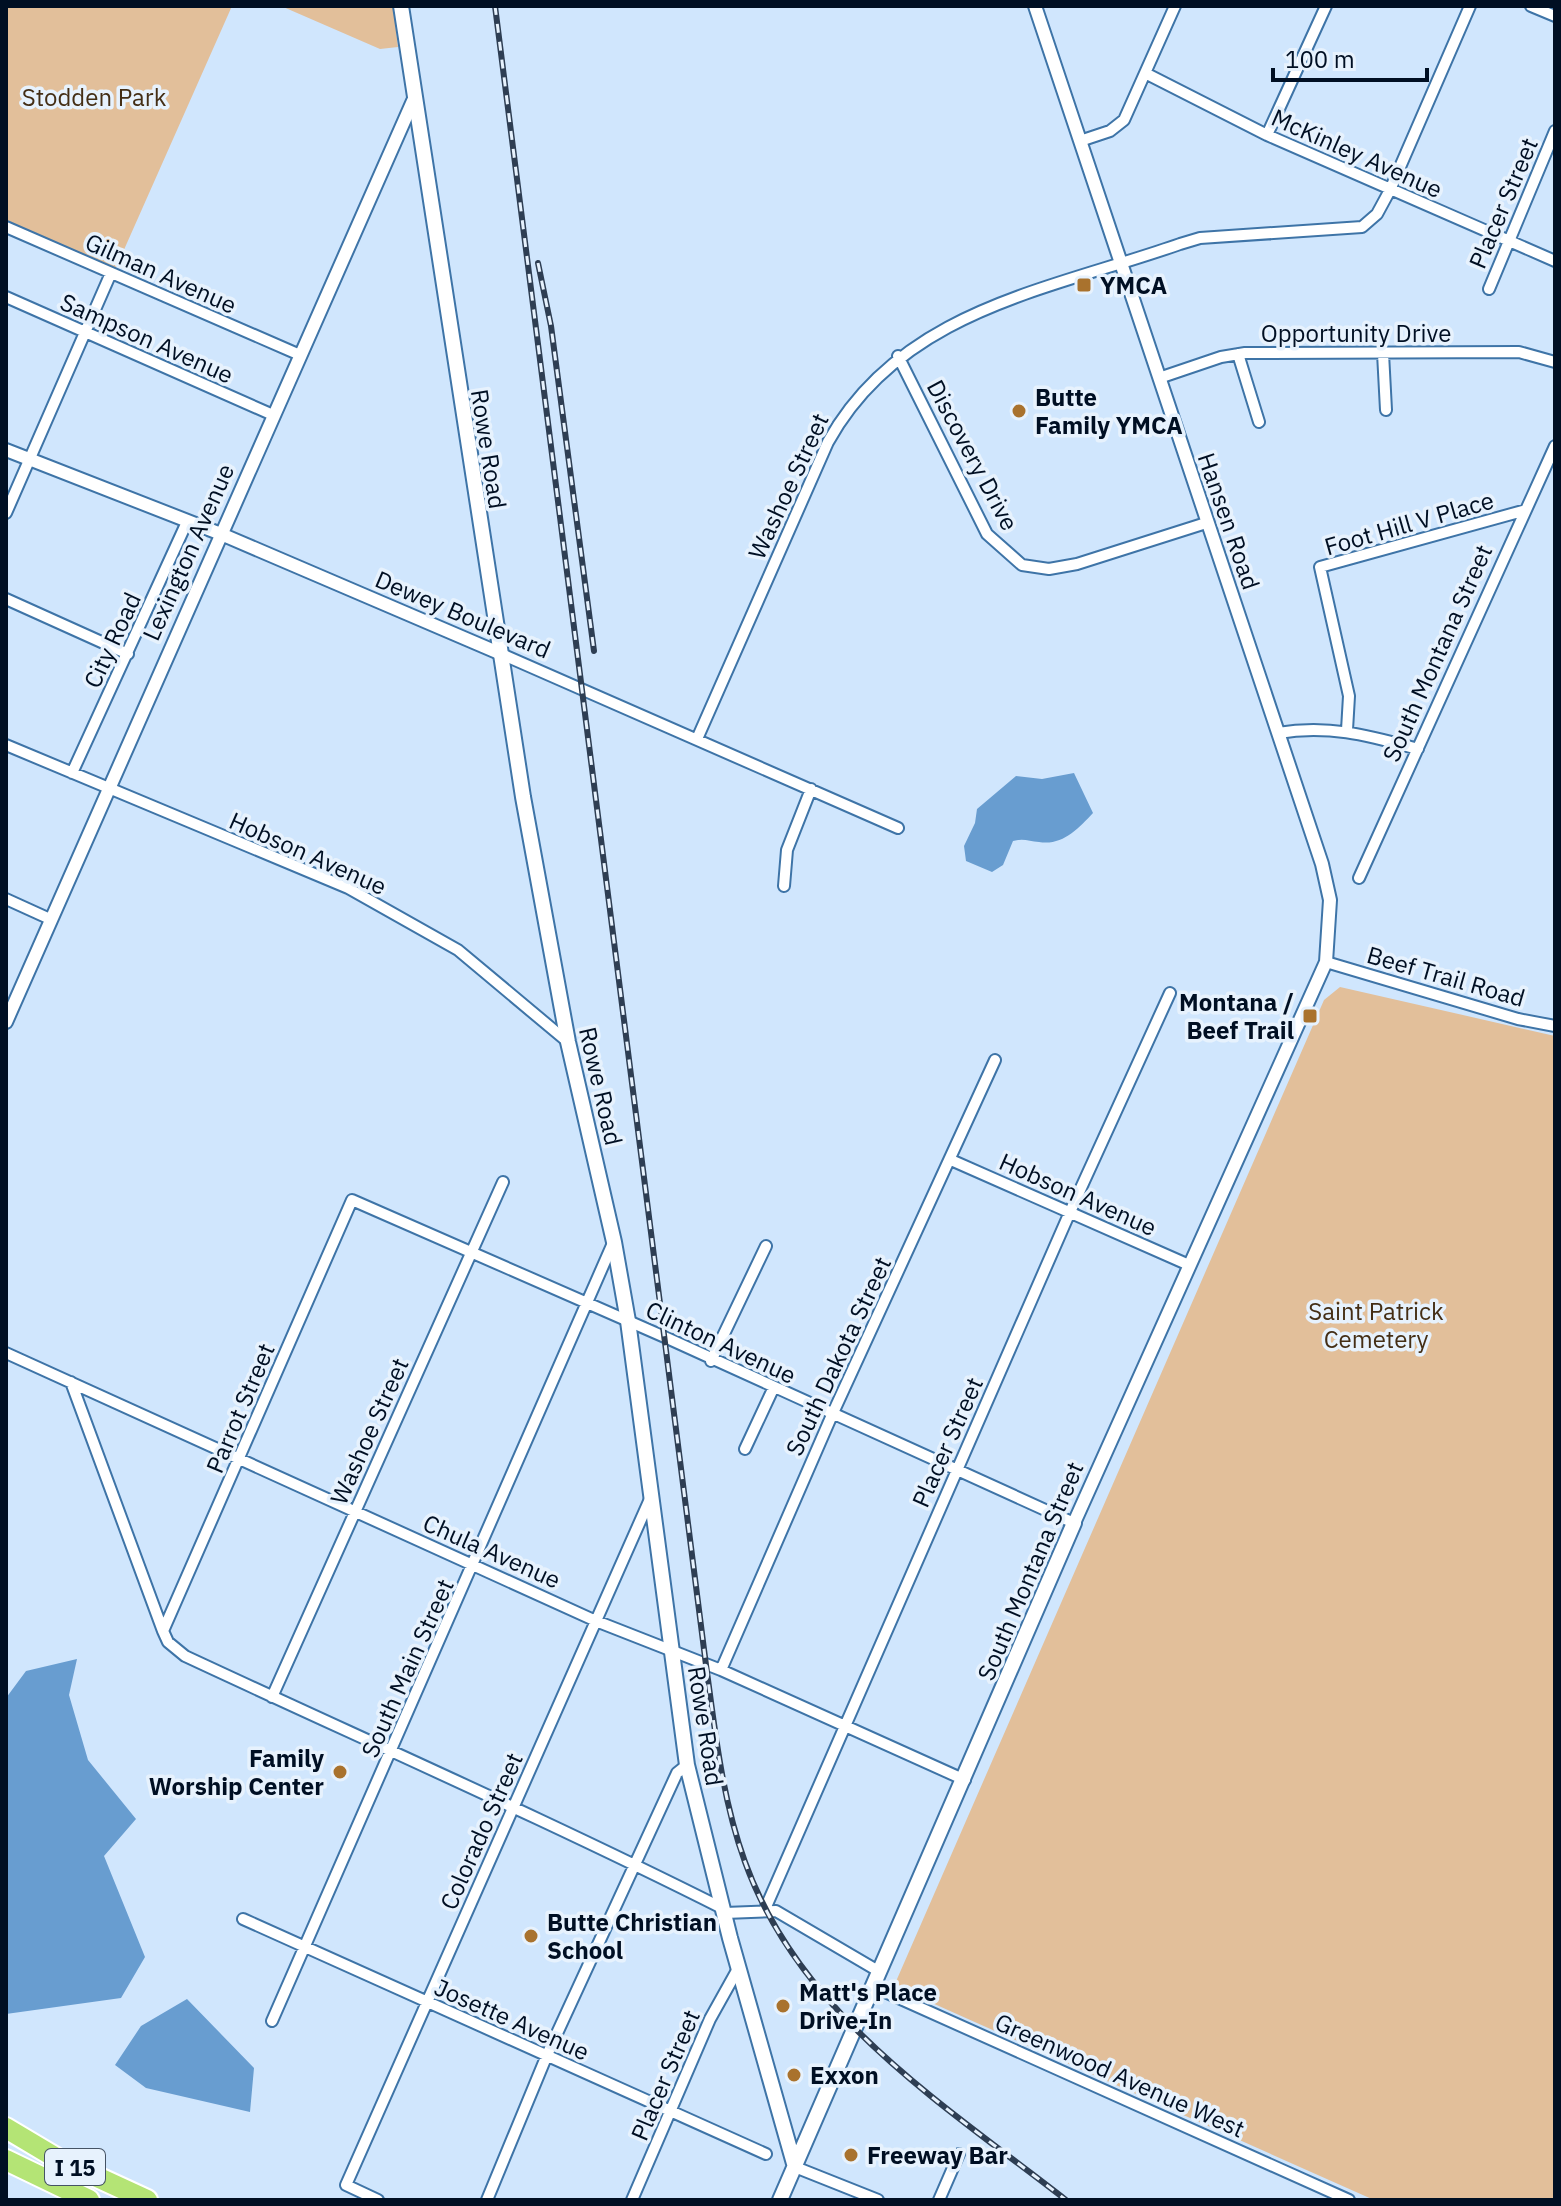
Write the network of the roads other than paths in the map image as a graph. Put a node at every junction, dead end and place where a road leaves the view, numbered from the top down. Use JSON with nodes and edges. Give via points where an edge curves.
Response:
{"nodes":[{"id":1,"x":401,"y":6,"type":"edge"},
{"id":2,"x":1035,"y":6,"type":"edge"},
{"id":3,"x":1175,"y":6,"type":"edge"},
{"id":4,"x":1326,"y":6,"type":"edge"},
{"id":5,"x":1470,"y":6,"type":"edge"},
{"id":6,"x":1531,"y":6,"type":"edge"},
{"id":7,"x":1555,"y":16,"type":"edge"},
{"id":8,"x":1147,"y":74,"type":"junction"},
{"id":9,"x":413,"y":101,"type":"junction"},
{"id":10,"x":1555,"y":131,"type":"edge"},
{"id":11,"x":1267,"y":135,"type":"junction"},
{"id":12,"x":1080,"y":141,"type":"junction"},
{"id":13,"x":1390,"y":190,"type":"junction"},
{"id":14,"x":6,"y":227,"type":"edge"},
{"id":15,"x":1508,"y":241,"type":"junction"},
{"id":16,"x":1555,"y":261,"type":"edge"},
{"id":17,"x":1122,"y":264,"type":"junction"},
{"id":18,"x":111,"y":273,"type":"junction"},
{"id":19,"x":1489,"y":289,"type":"dead end"},
{"id":20,"x":6,"y":297,"type":"edge"},
{"id":21,"x":86,"y":334,"type":"junction"},
{"id":22,"x":1383,"y":353,"type":"junction"},
{"id":23,"x":1238,"y":354,"type":"junction"},
{"id":24,"x":300,"y":355,"type":"junction"},
{"id":25,"x":898,"y":356,"type":"junction"},
{"id":26,"x":1555,"y":362,"type":"edge"},
{"id":27,"x":1159,"y":378,"type":"junction"},
{"id":28,"x":1386,"y":410,"type":"dead end"},
{"id":29,"x":273,"y":415,"type":"junction"},
{"id":30,"x":1259,"y":422,"type":"dead end"},
{"id":31,"x":1555,"y":446,"type":"edge"},
{"id":32,"x":6,"y":450,"type":"edge"},
{"id":33,"x":30,"y":461,"type":"junction"},
{"id":34,"x":1526,"y":510,"type":"junction"},
{"id":35,"x":6,"y":513,"type":"edge"},
{"id":36,"x":187,"y":522,"type":"junction"},
{"id":37,"x":1206,"y":523,"type":"junction"},
{"id":38,"x":221,"y":534,"type":"junction"},
{"id":39,"x":6,"y":599,"type":"edge"},
{"id":40,"x":499,"y":653,"type":"junction"},
{"id":41,"x":128,"y":654,"type":"junction"},
{"id":42,"x":1347,"y":730,"type":"junction"},
{"id":43,"x":1278,"y":733,"type":"junction"},
{"id":44,"x":697,"y":739,"type":"junction"},
{"id":45,"x":6,"y":745,"type":"edge"},
{"id":46,"x":1418,"y":749,"type":"junction"},
{"id":47,"x":72,"y":773,"type":"junction"},
{"id":48,"x":109,"y":788,"type":"junction"},
{"id":49,"x":811,"y":789,"type":"junction"},
{"id":50,"x":898,"y":828,"type":"dead end"},
{"id":51,"x":1359,"y":878,"type":"dead end"},
{"id":52,"x":784,"y":886,"type":"dead end"},
{"id":53,"x":6,"y":899,"type":"edge"},
{"id":54,"x":50,"y":919,"type":"junction"},
{"id":55,"x":1326,"y":962,"type":"junction"},
{"id":56,"x":1170,"y":993,"type":"dead end"},
{"id":57,"x":6,"y":1022,"type":"edge"},
{"id":58,"x":1555,"y":1026,"type":"edge"},
{"id":59,"x":568,"y":1042,"type":"junction"},
{"id":60,"x":995,"y":1060,"type":"dead end"},
{"id":61,"x":951,"y":1160,"type":"junction"},
{"id":62,"x":503,"y":1182,"type":"dead end"},
{"id":63,"x":352,"y":1200,"type":"joint"},
{"id":64,"x":1070,"y":1212,"type":"junction"},
{"id":65,"x":614,"y":1242,"type":"junction"},
{"id":66,"x":766,"y":1246,"type":"dead end"},
{"id":67,"x":469,"y":1255,"type":"junction"},
{"id":68,"x":1189,"y":1265,"type":"junction"},
{"id":69,"x":587,"y":1304,"type":"junction"},
{"id":70,"x":628,"y":1321,"type":"junction"},
{"id":71,"x":6,"y":1353,"type":"edge"},
{"id":72,"x":711,"y":1361,"type":"junction"},
{"id":73,"x":71,"y":1382,"type":"junction"},
{"id":74,"x":773,"y":1389,"type":"junction"},
{"id":75,"x":832,"y":1415,"type":"junction"},
{"id":76,"x":745,"y":1449,"type":"dead end"},
{"id":77,"x":241,"y":1458,"type":"junction"},
{"id":78,"x":956,"y":1470,"type":"junction"},
{"id":79,"x":653,"y":1494,"type":"junction"},
{"id":80,"x":356,"y":1511,"type":"junction"},
{"id":81,"x":1074,"y":1523,"type":"junction"},
{"id":82,"x":474,"y":1565,"type":"junction"},
{"id":83,"x":596,"y":1621,"type":"junction"},
{"id":84,"x":163,"y":1631,"type":"junction"},
{"id":85,"x":671,"y":1651,"type":"junction"},
{"id":86,"x":721,"y":1670,"type":"junction"},
{"id":87,"x":272,"y":1697,"type":"junction"},
{"id":88,"x":844,"y":1725,"type":"junction"},
{"id":89,"x":391,"y":1753,"type":"junction"},
{"id":90,"x":687,"y":1765,"type":"junction"},
{"id":91,"x":965,"y":1780,"type":"junction"},
{"id":92,"x":515,"y":1807,"type":"junction"},
{"id":93,"x":634,"y":1863,"type":"junction"},
{"id":94,"x":765,"y":1909,"type":"junction"},
{"id":95,"x":725,"y":1911,"type":"junction"},
{"id":96,"x":243,"y":1919,"type":"dead end"},
{"id":97,"x":305,"y":1947,"type":"junction"},
{"id":98,"x":739,"y":1967,"type":"junction"},
{"id":99,"x":877,"y":1979,"type":"junction"},
{"id":100,"x":426,"y":2002,"type":"junction"},
{"id":101,"x":272,"y":2021,"type":"dead end"},
{"id":102,"x":547,"y":2055,"type":"junction"},
{"id":103,"x":670,"y":2112,"type":"junction"},
{"id":104,"x":6,"y":2128,"type":"edge"},
{"id":105,"x":766,"y":2154,"type":"dead end"},
{"id":106,"x":959,"y":2154,"type":"dead end"},
{"id":107,"x":6,"y":2160,"type":"edge"},
{"id":108,"x":795,"y":2167,"type":"junction"},
{"id":109,"x":89,"y":2200,"type":"edge"},
{"id":110,"x":147,"y":2200,"type":"edge"},
{"id":111,"x":378,"y":2200,"type":"edge"},
{"id":112,"x":487,"y":2200,"type":"edge"},
{"id":113,"x":632,"y":2200,"type":"edge"},
{"id":114,"x":780,"y":2200,"type":"edge"},
{"id":115,"x":878,"y":2200,"type":"edge"},
{"id":116,"x":939,"y":2200,"type":"edge"},
{"id":117,"x":1349,"y":2200,"type":"edge"}],
"edges":[{"from":1,"to":9,"type":"main road","name":"Rowe Road"},
{"from":2,"to":12,"type":"street","name":"Hansen Road"},
{"from":3,"to":8,"type":"street"},
{"from":4,"to":11,"type":"street"},
{"from":5,"to":13,"type":"street"},
{"from":6,"to":7,"type":"street"},
{"from":8,"to":11,"type":"street","name":"McKinley Avenue"},
{"from":8,"to":12,"type":"street","via":[[1124,120]]},
{"from":9,"to":24,"type":"street","name":"Lexington Avenue"},
{"from":9,"to":40,"type":"main road","name":"Rowe Road"},
{"from":10,"to":15,"type":"street","name":"Placer Street"},
{"from":11,"to":13,"type":"street","name":"McKinley Avenue"},
{"from":12,"to":17,"type":"street","name":"Hansen Road"},
{"from":13,"to":15,"type":"street","name":"McKinley Avenue"},
{"from":13,"to":17,"type":"street","via":[[1377,214],[1362,227],[1200,238]]},
{"from":14,"to":18,"type":"street","name":"Gilman Avenue"},
{"from":15,"to":16,"type":"street","name":"McKinley Avenue"},
{"from":15,"to":19,"type":"street","name":"Placer Street"},
{"from":17,"to":25,"type":"street","name":"Washoe Street","via":[[997,305],[942,328]]},
{"from":17,"to":27,"type":"street","name":"Hansen Road"},
{"from":18,"to":21,"type":"street"},
{"from":18,"to":24,"type":"street","name":"Gilman Avenue"},
{"from":20,"to":21,"type":"street","name":"Sampson Avenue"},
{"from":21,"to":29,"type":"street","name":"Sampson Avenue"},
{"from":21,"to":33,"type":"street"},
{"from":22,"to":23,"type":"street","name":"Opportunity Drive"},
{"from":22,"to":26,"type":"street","name":"Opportunity Drive","via":[[1519,352]]},
{"from":22,"to":28,"type":"street"},
{"from":23,"to":27,"type":"street","name":"Opportunity Drive"},
{"from":23,"to":30,"type":"street"},
{"from":24,"to":29,"type":"street","name":"Lexington Avenue"},
{"from":25,"to":37,"type":"street","name":"Discovery Drive","via":[[987,534],[1022,565],[1049,569],[1077,564]]},
{"from":25,"to":44,"type":"street","name":"Washoe Street","via":[[847,408],[828,442]]},
{"from":27,"to":37,"type":"street","name":"Hansen Road"},
{"from":29,"to":38,"type":"street","name":"Lexington Avenue"},
{"from":31,"to":34,"type":"street","name":"South Montana Street"},
{"from":32,"to":33,"type":"street","name":"Dewey Boulevard"},
{"from":33,"to":35,"type":"street"},
{"from":33,"to":36,"type":"street","name":"Dewey Boulevard"},
{"from":34,"to":42,"type":"street","name":"Foot Hill V Place","via":[[1320,567],[1349,696]]},
{"from":34,"to":46,"type":"street","name":"South Montana Street"},
{"from":36,"to":38,"type":"street","name":"Dewey Boulevard"},
{"from":36,"to":41,"type":"street","name":"City Road"},
{"from":37,"to":43,"type":"street","name":"Hansen Road"},
{"from":38,"to":40,"type":"street","name":"Dewey Boulevard"},
{"from":38,"to":48,"type":"street","name":"Lexington Avenue"},
{"from":39,"to":41,"type":"street"},
{"from":40,"to":44,"type":"street","name":"Dewey Boulevard"},
{"from":40,"to":59,"type":"main road","name":"Rowe Road"},
{"from":41,"to":47,"type":"street","name":"City Road"},
{"from":42,"to":43,"type":"street"},
{"from":42,"to":46,"type":"street"},
{"from":43,"to":55,"type":"street","name":"Hansen Road","via":[[1330,900]]},
{"from":44,"to":49,"type":"street","name":"Dewey Boulevard"},
{"from":45,"to":47,"type":"street","name":"Hobson Avenue"},
{"from":46,"to":51,"type":"street","name":"South Montana Street"},
{"from":47,"to":48,"type":"street","name":"Hobson Avenue"},
{"from":48,"to":54,"type":"street","name":"Lexington Avenue"},
{"from":48,"to":59,"type":"street","name":"Hobson Avenue","via":[[359,895],[458,950]]},
{"from":49,"to":50,"type":"street","name":"Dewey Boulevard"},
{"from":49,"to":52,"type":"street","via":[[787,850]]},
{"from":53,"to":54,"type":"street"},
{"from":54,"to":57,"type":"street","name":"Lexington Avenue"},
{"from":55,"to":58,"type":"street","name":"Beef Trail Road"},
{"from":55,"to":68,"type":"street","name":"South Montana Street"},
{"from":56,"to":64,"type":"street","name":"Placer Street"},
{"from":59,"to":65,"type":"main road","name":"Rowe Road"},
{"from":60,"to":61,"type":"street","name":"South Dakota Street"},
{"from":61,"to":64,"type":"street","name":"Hobson Avenue"},
{"from":61,"to":75,"type":"street","name":"South Dakota Street"},
{"from":62,"to":67,"type":"street","name":"Washoe Street"},
{"from":63,"to":67,"type":"street","name":"Clinton Avenue"},
{"from":63,"to":77,"type":"street","name":"Parrot Street"},
{"from":64,"to":68,"type":"street","name":"Hobson Avenue"},
{"from":64,"to":78,"type":"street","name":"Placer Street"},
{"from":65,"to":69,"type":"street","name":"South Main Street"},
{"from":65,"to":70,"type":"main road","name":"Rowe Road"},
{"from":66,"to":72,"type":"street"},
{"from":67,"to":69,"type":"street","name":"Clinton Avenue"},
{"from":67,"to":80,"type":"street","name":"Washoe Street"},
{"from":68,"to":81,"type":"street","name":"South Montana Street"},
{"from":69,"to":70,"type":"street","name":"Clinton Avenue"},
{"from":69,"to":82,"type":"street","name":"South Main Street"},
{"from":70,"to":72,"type":"street","name":"Clinton Avenue"},
{"from":70,"to":79,"type":"main road","name":"Rowe Road"},
{"from":71,"to":73,"type":"street","name":"Chula Avenue"},
{"from":72,"to":74,"type":"street","name":"Clinton Avenue"},
{"from":73,"to":77,"type":"street","name":"Chula Avenue"},
{"from":73,"to":84,"type":"street"},
{"from":74,"to":75,"type":"street","name":"Clinton Avenue"},
{"from":74,"to":76,"type":"street"},
{"from":75,"to":78,"type":"street","name":"Clinton Avenue"},
{"from":75,"to":86,"type":"street","name":"South Dakota Street"},
{"from":77,"to":80,"type":"street","name":"Chula Avenue"},
{"from":77,"to":84,"type":"street","name":"Parrot Street"},
{"from":78,"to":81,"type":"street","name":"Clinton Avenue"},
{"from":78,"to":88,"type":"street","name":"Placer Street"},
{"from":79,"to":83,"type":"street","name":"Colorado Street"},
{"from":79,"to":85,"type":"main road","name":"Rowe Road"},
{"from":80,"to":82,"type":"street","name":"Chula Avenue"},
{"from":80,"to":87,"type":"street","name":"Washoe Street"},
{"from":81,"to":91,"type":"main road","name":"South Montana Street"},
{"from":82,"to":83,"type":"street","name":"Chula Avenue"},
{"from":82,"to":89,"type":"street","name":"South Main Street"},
{"from":83,"to":85,"type":"street","name":"Chula Avenue"},
{"from":83,"to":92,"type":"street","name":"Colorado Street"},
{"from":84,"to":87,"type":"street","via":[[185,1656]]},
{"from":85,"to":86,"type":"street","name":"Chula Avenue"},
{"from":85,"to":90,"type":"main road","name":"Rowe Road"},
{"from":86,"to":88,"type":"street","name":"Chula Avenue"},
{"from":87,"to":89,"type":"street"},
{"from":88,"to":91,"type":"street","name":"Chula Avenue"},
{"from":88,"to":94,"type":"street","name":"Placer Street"},
{"from":89,"to":92,"type":"street"},
{"from":89,"to":97,"type":"street","name":"South Main Street"},
{"from":90,"to":93,"type":"street","via":[[677,1773]]},
{"from":90,"to":95,"type":"main road","name":"Rowe Road"},
{"from":91,"to":99,"type":"main road","name":"South Montana Street"},
{"from":92,"to":93,"type":"street"},
{"from":92,"to":100,"type":"street","name":"Colorado Street"},
{"from":93,"to":95,"type":"street"},
{"from":93,"to":102,"type":"street"},
{"from":94,"to":95,"type":"street"},
{"from":94,"to":99,"type":"street","name":"Greenwood Avenue West","via":[[792,1920]]},
{"from":95,"to":98,"type":"main road","name":"Rowe Road"},
{"from":96,"to":97,"type":"street","name":"Josette Avenue"},
{"from":97,"to":100,"type":"street","name":"Josette Avenue"},
{"from":97,"to":101,"type":"street","name":"South Main Street"},
{"from":98,"to":103,"type":"street","name":"Placer Street"},
{"from":98,"to":108,"type":"main road","name":"Rowe Road"},
{"from":99,"to":108,"type":"main road","name":"South Montana Street"},
{"from":99,"to":117,"type":"street","name":"Greenwood Avenue West"},
{"from":100,"to":102,"type":"street","name":"Josette Avenue"},
{"from":100,"to":111,"type":"street","name":"Colorado Street","via":[[346,2185]]},
{"from":102,"to":103,"type":"street","name":"Josette Avenue"},
{"from":102,"to":112,"type":"street"},
{"from":103,"to":105,"type":"street","name":"Josette Avenue"},
{"from":103,"to":113,"type":"street","name":"Placer Street"},
{"from":104,"to":110,"type":"highway","number":"I 15"},
{"from":106,"to":116,"type":"street"},
{"from":107,"to":109,"type":"highway","number":"I 15"},
{"from":108,"to":114,"type":"main road","name":"South Montana Street"},
{"from":108,"to":115,"type":"street"}]}
